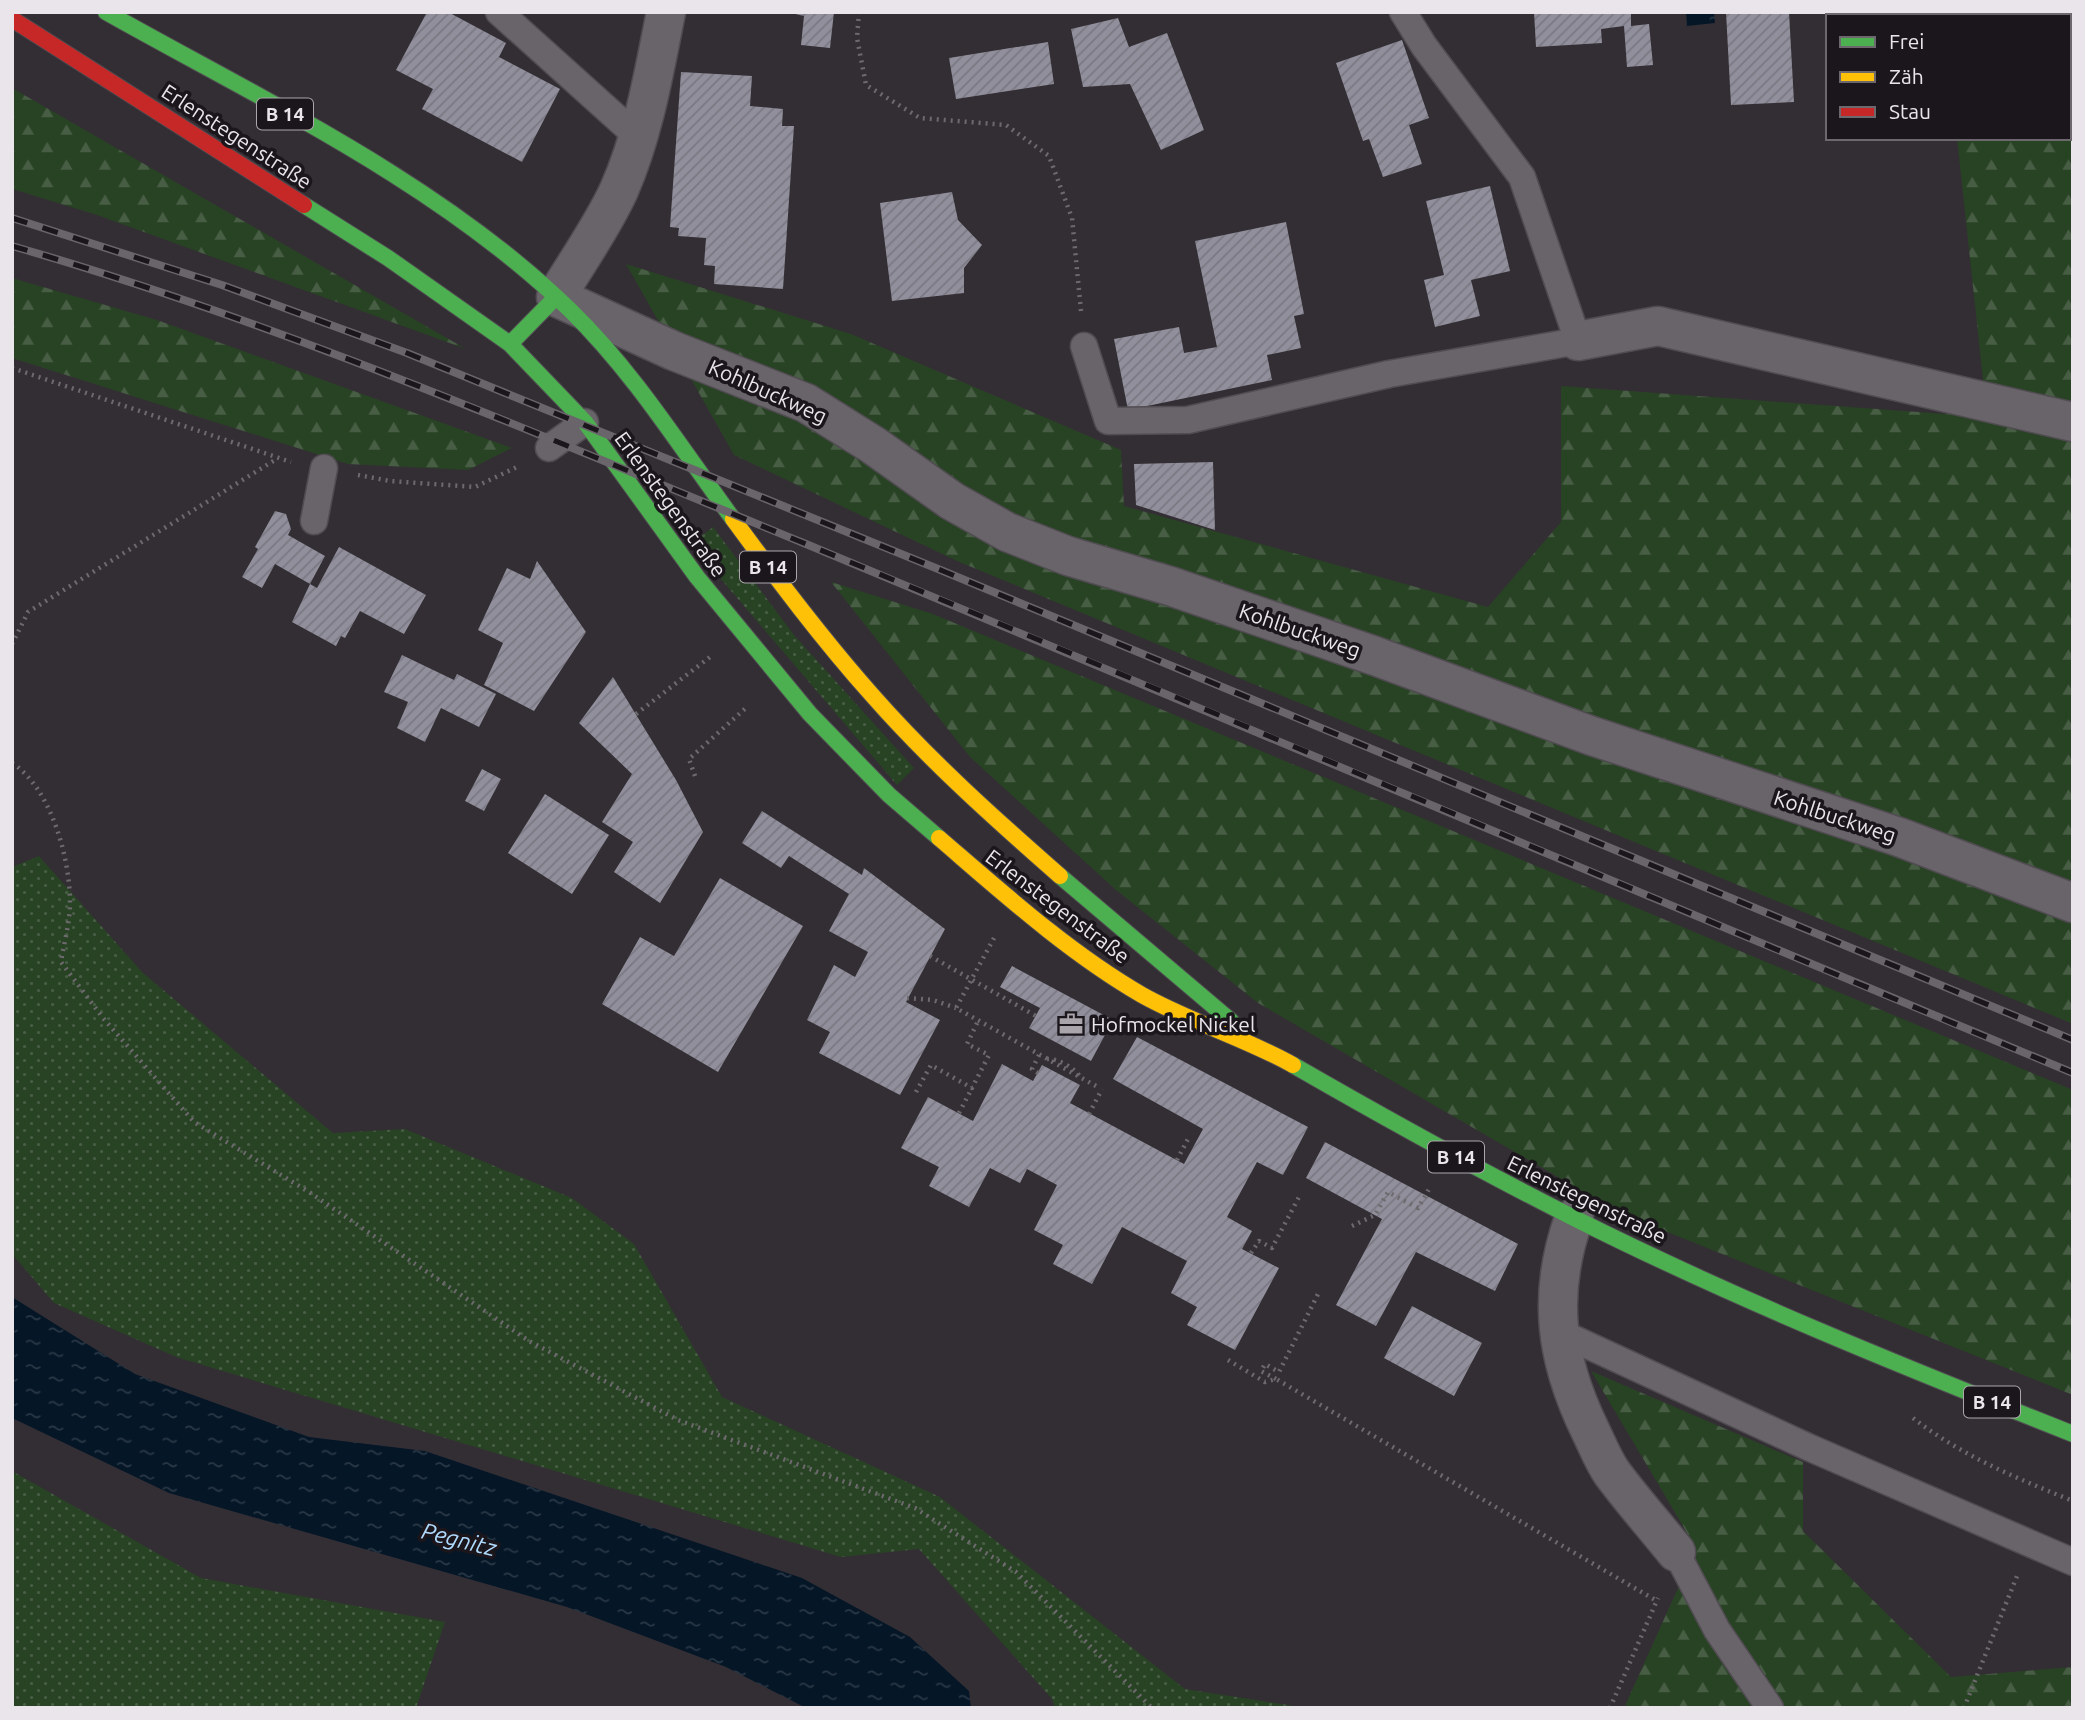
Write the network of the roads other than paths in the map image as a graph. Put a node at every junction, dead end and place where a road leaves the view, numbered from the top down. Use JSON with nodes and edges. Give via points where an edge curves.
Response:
{"nodes":[{"id":1,"x":106,"y":12,"type":"edge"},
{"id":2,"x":499,"y":12,"type":"edge"},
{"id":3,"x":666,"y":12,"type":"edge"},
{"id":4,"x":1403,"y":12,"type":"edge"},
{"id":5,"x":12,"y":19,"type":"edge"},
{"id":6,"x":638,"y":137,"type":"junction"},
{"id":7,"x":556,"y":297,"type":"junction"},
{"id":8,"x":1578,"y":341,"type":"junction"},
{"id":9,"x":510,"y":344,"type":"junction"},
{"id":10,"x":1084,"y":346,"type":"road end"},
{"id":11,"x":584,"y":422,"type":"junction"},
{"id":12,"x":2073,"y":422,"type":"edge"},
{"id":13,"x":549,"y":447,"type":"road end"},
{"id":14,"x":324,"y":468,"type":"road end"},
{"id":15,"x":314,"y":521,"type":"dead end"},
{"id":16,"x":2073,"y":903,"type":"edge"},
{"id":17,"x":1262,"y":1048,"type":"junction"},
{"id":18,"x":1574,"y":1218,"type":"junction"},
{"id":19,"x":1559,"y":1332,"type":"junction"},
{"id":20,"x":2073,"y":1434,"type":"edge"},
{"id":21,"x":1676,"y":1552,"type":"joint"},
{"id":22,"x":2073,"y":1562,"type":"edge"},
{"id":23,"x":1770,"y":1708,"type":"edge"}],
"edges":[{"from":1,"to":7,"type":"main road","name":"Erlenstegenstraße","number":"B 14","via":[[386,171],[461,221]]},
{"from":2,"to":6,"type":"lane"},
{"from":3,"to":6,"type":"street"},
{"from":4,"to":8,"type":"lane","via":[[1522,177]]},
{"from":5,"to":9,"type":"main road","name":"Erlenstegenstraße","number":"B 14","via":[[388,258]]},
{"from":6,"to":7,"type":"street","via":[[618,192]]},
{"from":7,"to":9,"type":"main road"},
{"from":7,"to":16,"type":"street","name":"Kohlbuckweg","via":[[674,351],[806,403],[951,501],[1007,532],[1375,656],[1592,736],[1899,837]]},
{"from":7,"to":17,"type":"main road","name":"Erlenstegenstraße","number":"B 14","via":[[642,395],[829,646],[995,826]]},
{"from":8,"to":10,"type":"lane","via":[[1389,374],[1188,420],[1108,421]]},
{"from":8,"to":12,"type":"street","via":[[1658,326]]},
{"from":9,"to":11,"type":"main road","name":"Erlenstegenstraße","number":"B 14"},
{"from":11,"to":13,"type":"lane"},
{"from":11,"to":17,"type":"main road","name":"Erlenstegenstraße","number":"B 14","via":[[697,577],[810,714],[889,795],[972,858],[1049,930],[1144,996]]},
{"from":14,"to":15,"type":"lane"},
{"from":17,"to":18,"type":"main road","name":"Erlenstegenstraße","number":"B 14"},
{"from":18,"to":19,"type":"street","via":[[1557,1293]]},
{"from":18,"to":20,"type":"main road","name":"Erlenstegenstraße","number":"B 14","via":[[1911,1370]]},
{"from":19,"to":21,"type":"street","via":[[1564,1367],[1578,1405],[1610,1470]]},
{"from":19,"to":22,"type":"lane"},
{"from":21,"to":23,"type":"lane","via":[[1717,1630]]}]}
